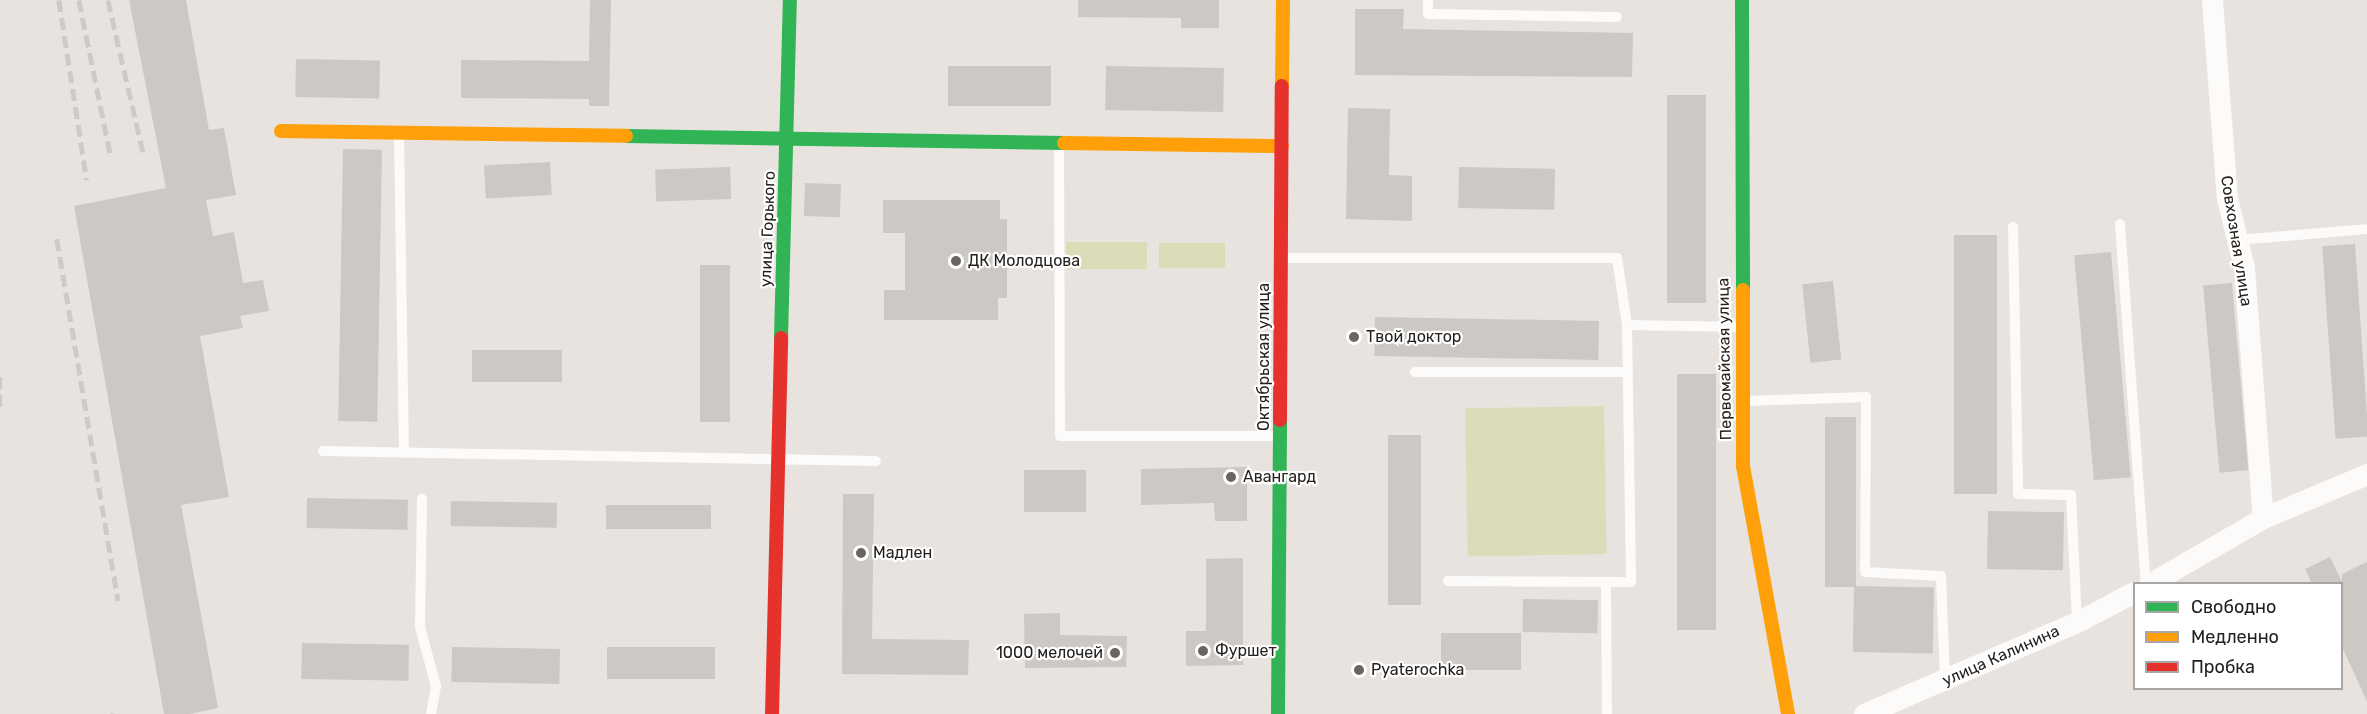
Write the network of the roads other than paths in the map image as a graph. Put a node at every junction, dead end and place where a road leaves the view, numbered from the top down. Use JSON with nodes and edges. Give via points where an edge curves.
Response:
{"nodes":[{"id":1,"x":790,"y":0,"type":"edge"},
{"id":2,"x":1283,"y":0,"type":"edge"},
{"id":3,"x":1428,"y":0,"type":"edge"},
{"id":4,"x":1742,"y":0,"type":"edge"},
{"id":5,"x":2212,"y":0,"type":"edge"},
{"id":6,"x":1617,"y":17,"type":"dead end"},
{"id":7,"x":281,"y":131,"type":"dead end"},
{"id":8,"x":399,"y":132,"type":"junction"},
{"id":9,"x":787,"y":139,"type":"junction"},
{"id":10,"x":1059,"y":143,"type":"junction"},
{"id":11,"x":1282,"y":146,"type":"junction"},
{"id":12,"x":2120,"y":224,"type":"dead end"},
{"id":13,"x":2013,"y":227,"type":"dead end"},
{"id":14,"x":2367,"y":229,"type":"edge"},
{"id":15,"x":2237,"y":240,"type":"junction"},
{"id":16,"x":1281,"y":258,"type":"junction"},
{"id":17,"x":1627,"y":326,"type":"junction"},
{"id":18,"x":1741,"y":327,"type":"junction"},
{"id":19,"x":1415,"y":372,"type":"dead end"},
{"id":20,"x":1628,"y":372,"type":"junction"},
{"id":21,"x":1742,"y":401,"type":"junction"},
{"id":22,"x":1280,"y":436,"type":"junction"},
{"id":23,"x":323,"y":451,"type":"dead end"},
{"id":24,"x":404,"y":453,"type":"junction"},
{"id":25,"x":777,"y":459,"type":"junction"},
{"id":26,"x":876,"y":461,"type":"dead end"},
{"id":27,"x":2367,"y":474,"type":"edge"},
{"id":28,"x":422,"y":499,"type":"dead end"},
{"id":29,"x":2263,"y":518,"type":"junction"},
{"id":30,"x":1448,"y":581,"type":"dead end"},
{"id":31,"x":1606,"y":582,"type":"junction"},
{"id":32,"x":2148,"y":582,"type":"edge"},
{"id":33,"x":2151,"y":582,"type":"edge"},
{"id":34,"x":2133,"y":593,"type":"edge"},
{"id":35,"x":2077,"y":622,"type":"junction"},
{"id":36,"x":1945,"y":682,"type":"junction"},
{"id":37,"x":431,"y":714,"type":"edge"},
{"id":38,"x":772,"y":714,"type":"edge"},
{"id":39,"x":1278,"y":714,"type":"edge"},
{"id":40,"x":1607,"y":714,"type":"edge"},
{"id":41,"x":1788,"y":714,"type":"edge"},
{"id":42,"x":1864,"y":714,"type":"edge"}],
"edges":[{"from":1,"to":9,"type":"street","name":"улица Горького"},
{"from":2,"to":11,"type":"street","name":"Октябрьская улица"},
{"from":3,"to":6,"type":"lane","via":[[1428,14]]},
{"from":4,"to":18,"type":"street","name":"Первомайская улица"},
{"from":5,"to":15,"type":"street","name":"Совхозная улица","via":[[2227,198]]},
{"from":7,"to":8,"type":"street"},
{"from":8,"to":9,"type":"street"},
{"from":8,"to":24,"type":"lane"},
{"from":9,"to":10,"type":"street"},
{"from":9,"to":25,"type":"street","name":"улица Горького"},
{"from":10,"to":11,"type":"street"},
{"from":10,"to":22,"type":"lane","via":[[1060,436]]},
{"from":11,"to":16,"type":"street","name":"Октябрьская улица"},
{"from":12,"to":32,"type":"lane"},
{"from":13,"to":35,"type":"lane","via":[[2018,494],[2071,495]]},
{"from":14,"to":15,"type":"lane"},
{"from":15,"to":29,"type":"street","name":"Совхозная улица","via":[[2244,268]]},
{"from":16,"to":17,"type":"lane","via":[[1617,258]]},
{"from":16,"to":22,"type":"street","name":"Октябрьская улица"},
{"from":17,"to":18,"type":"lane"},
{"from":17,"to":20,"type":"lane"},
{"from":18,"to":21,"type":"street","name":"Первомайская улица"},
{"from":19,"to":20,"type":"lane"},
{"from":20,"to":31,"type":"lane","via":[[1630,582]]},
{"from":21,"to":36,"type":"lane","via":[[1866,397],[1865,572],[1941,576]]},
{"from":21,"to":41,"type":"street","name":"Первомайская улица","via":[[1743,466]]},
{"from":22,"to":39,"type":"street","name":"Октябрьская улица"},
{"from":23,"to":24,"type":"lane"},
{"from":24,"to":25,"type":"lane"},
{"from":25,"to":26,"type":"lane"},
{"from":25,"to":38,"type":"street","name":"улица Горького"},
{"from":27,"to":29,"type":"street"},
{"from":28,"to":37,"type":"lane","via":[[420,627],[436,686]]},
{"from":29,"to":33,"type":"street"},
{"from":30,"to":31,"type":"lane"},
{"from":31,"to":40,"type":"lane"},
{"from":34,"to":35,"type":"street","name":"улица Калинина"},
{"from":35,"to":36,"type":"street","name":"улица Калинина"},
{"from":36,"to":42,"type":"street","name":"улица Калинина"}]}
